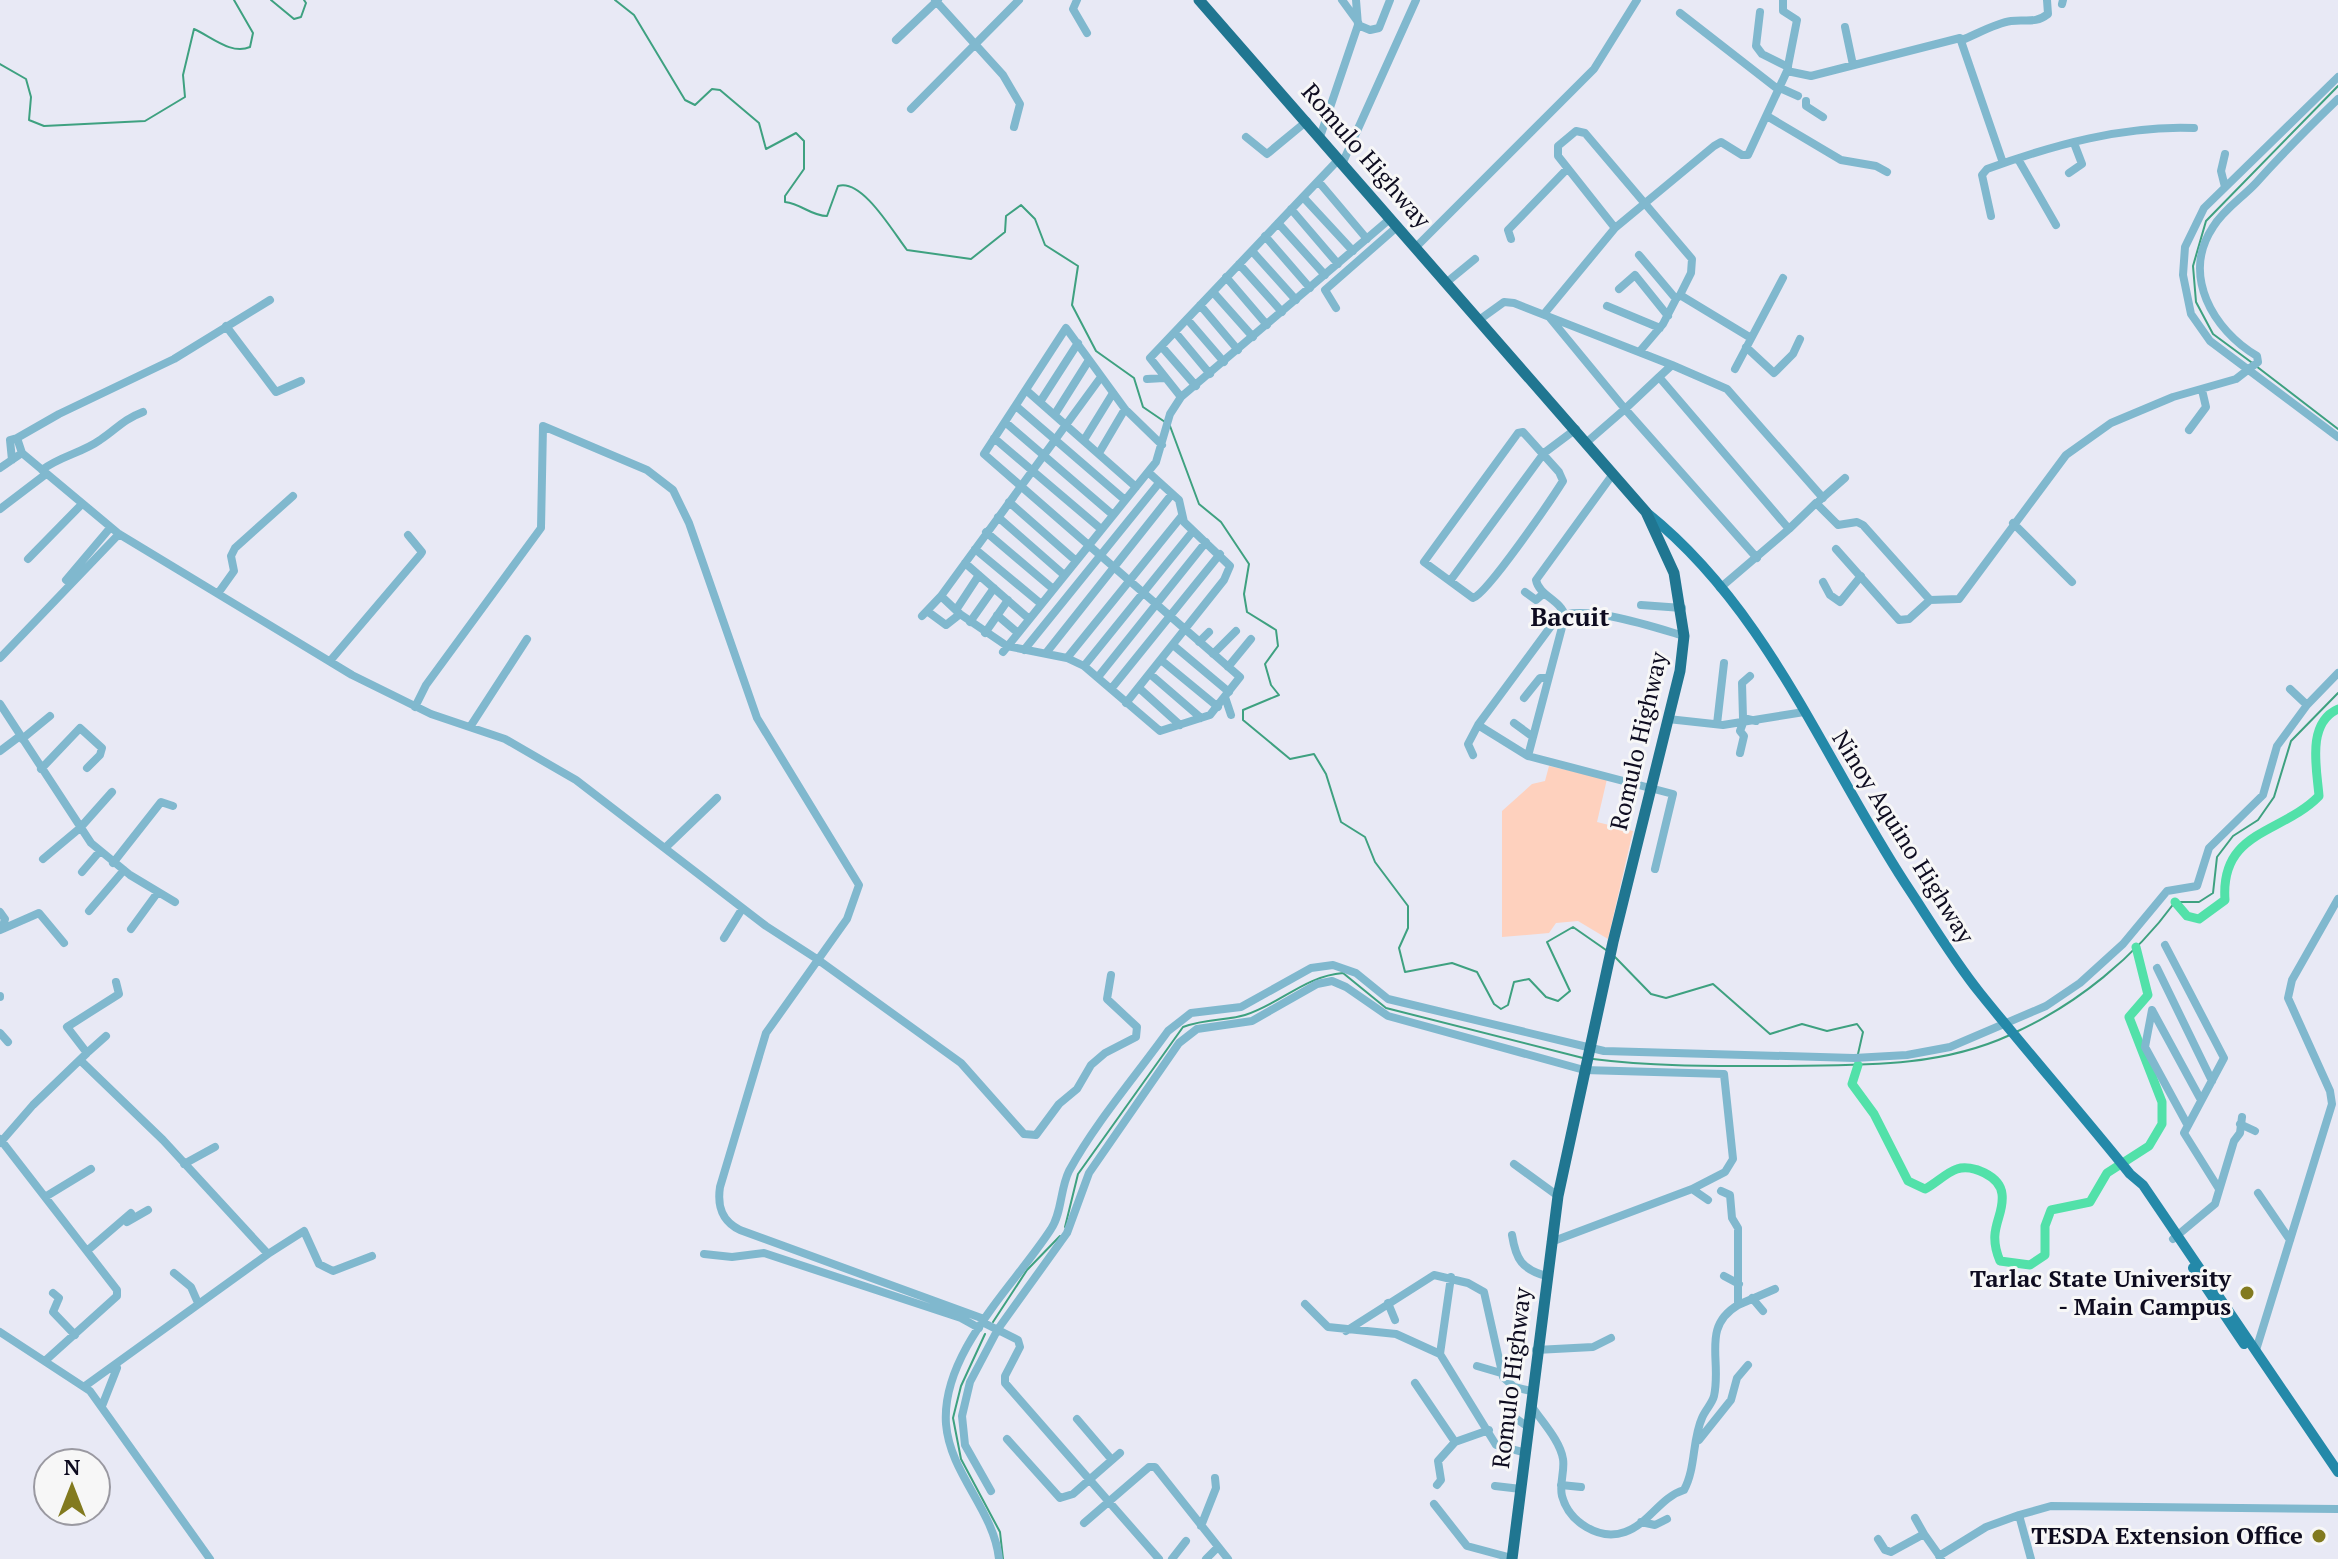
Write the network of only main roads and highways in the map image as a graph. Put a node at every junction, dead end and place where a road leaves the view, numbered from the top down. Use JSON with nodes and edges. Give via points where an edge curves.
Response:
{"nodes":[{"id":1,"x":1199,"y":0,"type":"edge"},
{"id":2,"x":1646,"y":512,"type":"junction"},
{"id":3,"x":2258,"y":1357,"type":"junction"},
{"id":4,"x":2338,"y":1472,"type":"edge"},
{"id":5,"x":2338,"y":1482,"type":"edge"},
{"id":6,"x":1512,"y":1559,"type":"edge"}],
"edges":[{"from":1,"to":2,"type":"highway","name":"Romulo Highway"},
{"from":2,"to":3,"type":"main road","name":"Ninoy Aquino Highway","via":[[1680,542],[1771,652],[1905,882],[1979,992],[2133,1177]]},
{"from":2,"to":6,"type":"highway","name":"Romulo Highway","via":[[1674,573],[1682,608],[1680,671],[1558,1196]]},
{"from":3,"to":4,"type":"main road","name":"Ninoy Aquino Highway"},
{"from":3,"to":5,"type":"main road","name":"Ninoy Aquino Highway"}]}
